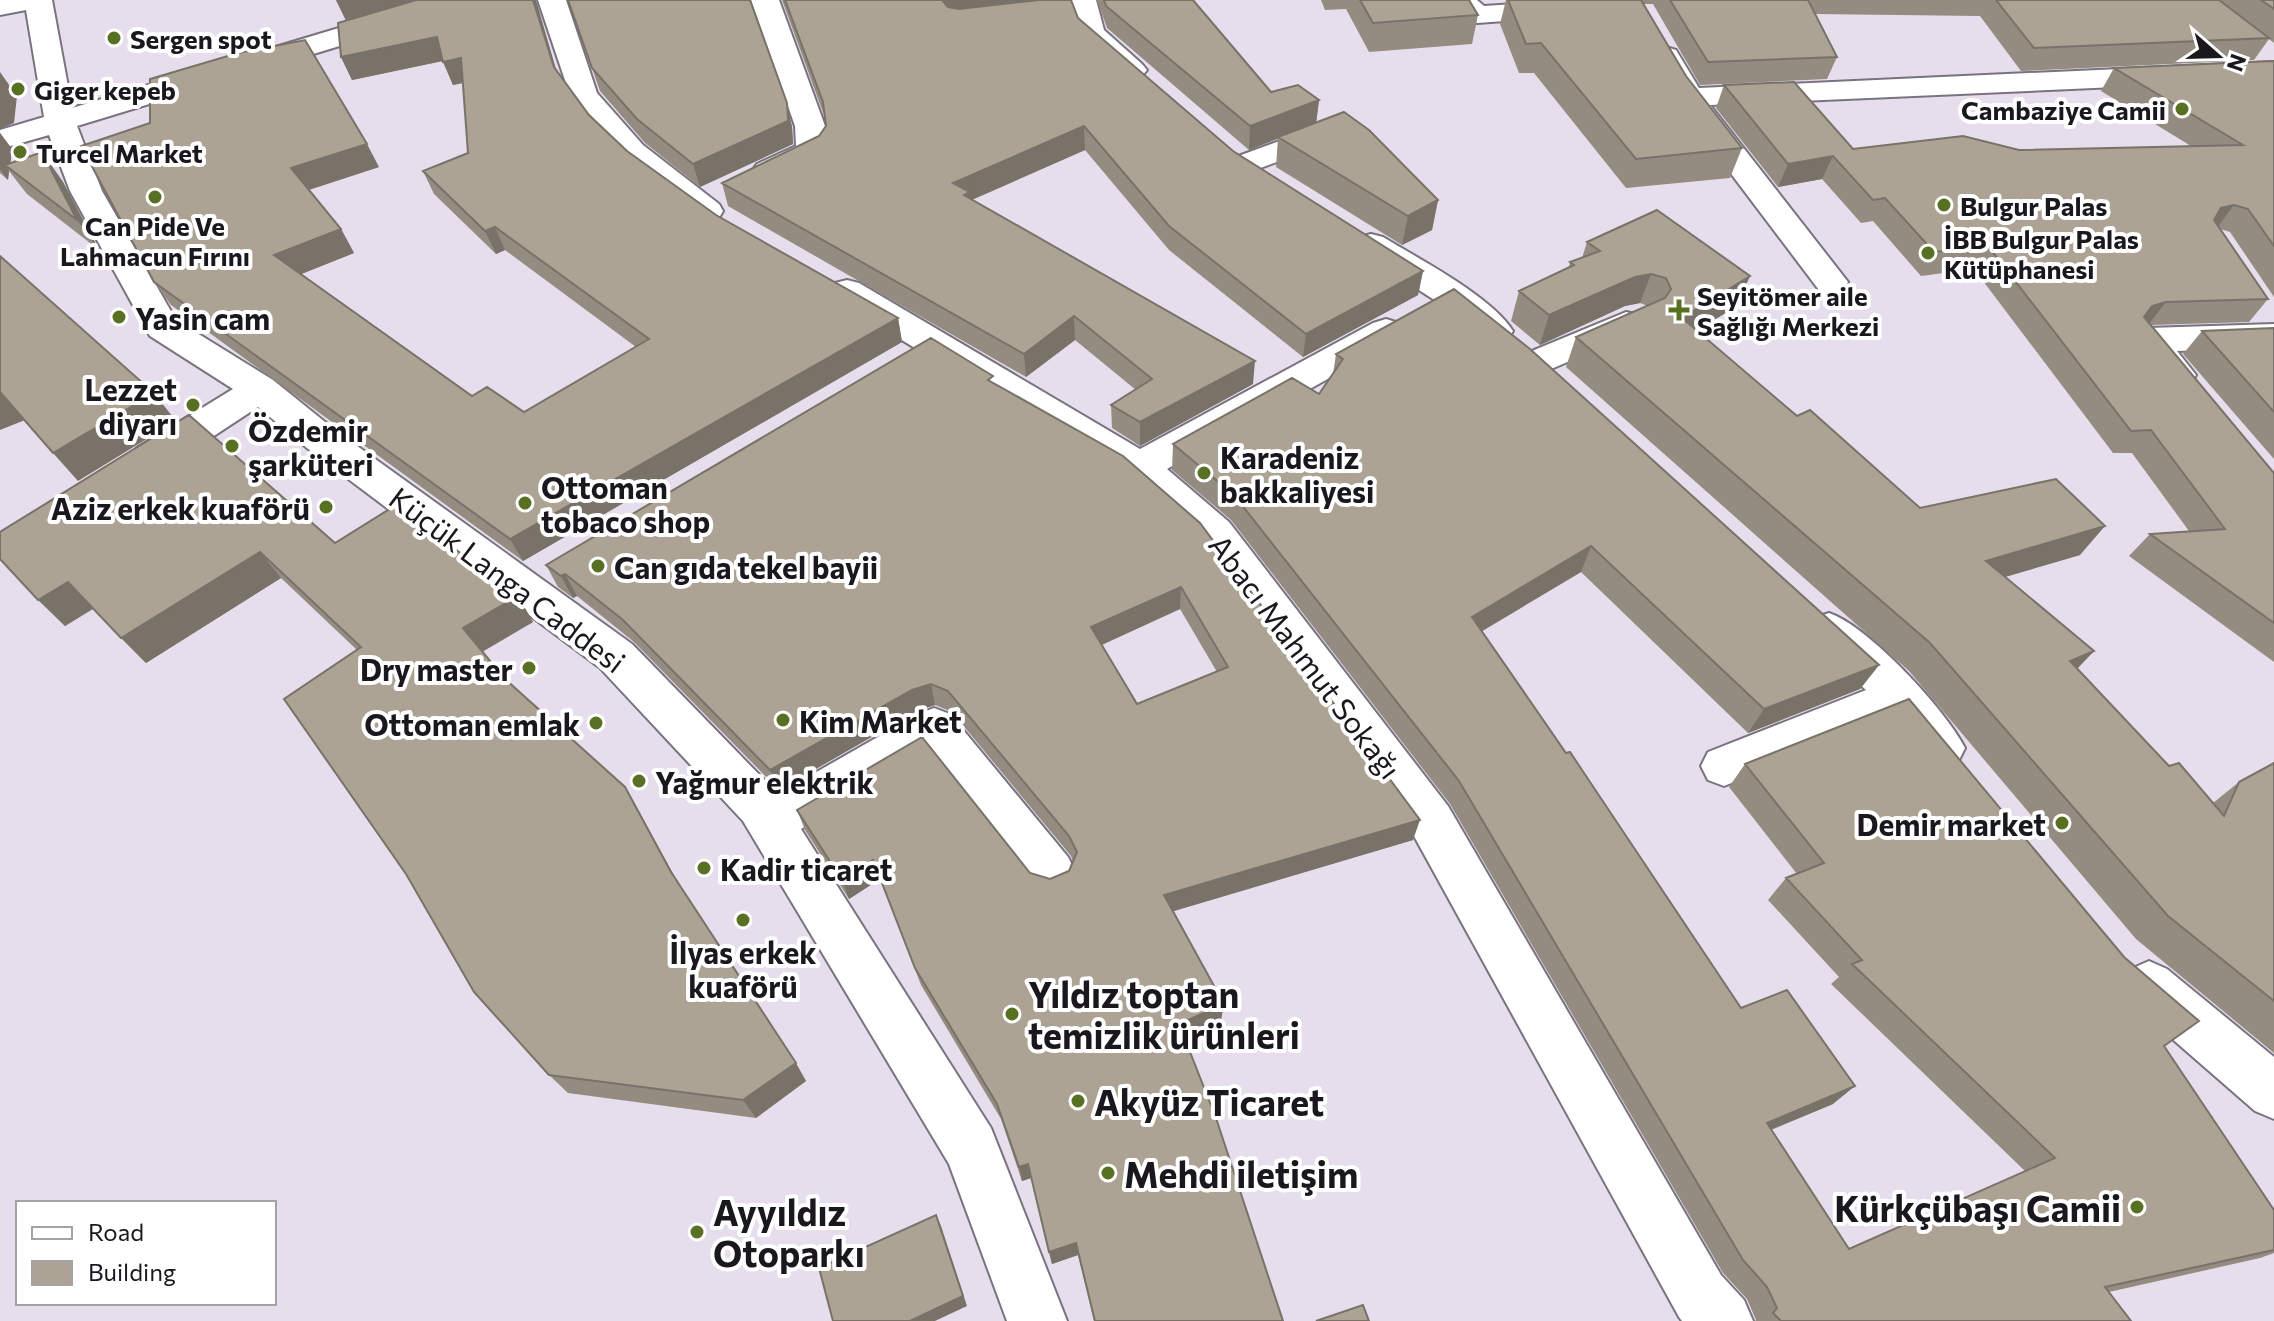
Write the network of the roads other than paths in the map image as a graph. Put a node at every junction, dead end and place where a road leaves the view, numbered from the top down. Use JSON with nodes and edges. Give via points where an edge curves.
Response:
{"nodes":[{"id":1,"x":38,"y":0,"type":"edge"},
{"id":2,"x":461,"y":0,"type":"edge"},
{"id":3,"x":552,"y":0,"type":"edge"},
{"id":4,"x":765,"y":0,"type":"edge"},
{"id":5,"x":1461,"y":0,"type":"edge"},
{"id":6,"x":1073,"y":5,"type":"edge"},
{"id":7,"x":1578,"y":6,"type":"edge"},
{"id":8,"x":0,"y":7,"type":"edge"},
{"id":9,"x":1654,"y":36,"type":"edge"},
{"id":10,"x":2274,"y":71,"type":"edge"},
{"id":11,"x":1155,"y":92,"type":"edge"},
{"id":12,"x":1689,"y":98,"type":"junction"},
{"id":13,"x":1356,"y":122,"type":"edge"},
{"id":14,"x":60,"y":123,"type":"junction"},
{"id":15,"x":0,"y":140,"type":"edge"},
{"id":16,"x":1283,"y":189,"type":"edge"},
{"id":17,"x":1335,"y":221,"type":"edge"},
{"id":18,"x":816,"y":273,"type":"edge"},
{"id":19,"x":1831,"y":282,"type":"dead end"},
{"id":20,"x":1451,"y":295,"type":"junction"},
{"id":21,"x":2255,"y":300,"type":"edge"},
{"id":22,"x":1639,"y":317,"type":"edge"},
{"id":23,"x":2274,"y":328,"type":"edge"},
{"id":24,"x":2274,"y":336,"type":"edge"},
{"id":25,"x":935,"y":342,"type":"junction"},
{"id":26,"x":1535,"y":364,"type":"junction"},
{"id":27,"x":895,"y":365,"type":"edge"},
{"id":28,"x":260,"y":389,"type":"junction"},
{"id":29,"x":1571,"y":397,"type":"edge"},
{"id":30,"x":2197,"y":398,"type":"edge"},
{"id":31,"x":1139,"y":467,"type":"junction"},
{"id":32,"x":117,"y":479,"type":"edge"},
{"id":33,"x":561,"y":562,"type":"edge"},
{"id":34,"x":521,"y":586,"type":"junction"},
{"id":35,"x":1796,"y":601,"type":"edge"},
{"id":36,"x":1899,"y":696,"type":"junction"},
{"id":37,"x":1724,"y":766,"type":"dead end"},
{"id":38,"x":1968,"y":779,"type":"edge"},
{"id":39,"x":770,"y":823,"type":"junction"},
{"id":40,"x":1051,"y":873,"type":"dead end"},
{"id":41,"x":2116,"y":958,"type":"edge"},
{"id":42,"x":2274,"y":1092,"type":"edge"},
{"id":43,"x":1037,"y":1321,"type":"edge"},
{"id":44,"x":1723,"y":1321,"type":"edge"}],
"edges":[{"from":1,"to":8,"type":"street"},
{"from":1,"to":14,"type":"street","name":"Küçük Langa Caddesi"},
{"from":2,"to":14,"type":"street","via":[[340,23],[269,61]]},
{"from":3,"to":4,"type":"street","via":[[583,95],[632,152],[725,202],[812,150],[810,126]]},
{"from":5,"to":7,"type":"street","via":[[1477,15]]},
{"from":6,"to":11,"type":"street","via":[[1091,33]]},
{"from":9,"to":12,"type":"street"},
{"from":10,"to":12,"type":"street"},
{"from":12,"to":19,"type":"street"},
{"from":13,"to":16,"type":"street","via":[[1229,153]]},
{"from":14,"to":15,"type":"street"},
{"from":14,"to":28,"type":"street","name":"Küçük Langa Caddesi","via":[[86,191],[163,328]]},
{"from":17,"to":20,"type":"street"},
{"from":18,"to":25,"type":"street","name":"Abacı Mahmut Sokağı"},
{"from":20,"to":26,"type":"street"},
{"from":20,"to":31,"type":"street"},
{"from":21,"to":23,"type":"street"},
{"from":22,"to":26,"type":"street"},
{"from":24,"to":30,"type":"street","via":[[2148,340]]},
{"from":25,"to":27,"type":"street"},
{"from":25,"to":31,"type":"street","name":"Abacı Mahmut Sokağı"},
{"from":26,"to":29,"type":"street"},
{"from":28,"to":32,"type":"street"},
{"from":28,"to":34,"type":"street","name":"Küçük Langa Caddesi"},
{"from":31,"to":44,"type":"street","name":"Abacı Mahmut Sokağı","via":[[1215,533],[1431,821],[1700,1296]]},
{"from":33,"to":34,"type":"street"},
{"from":34,"to":39,"type":"street","name":"Küçük Langa Caddesi","via":[[616,656],[760,806]]},
{"from":35,"to":36,"type":"street"},
{"from":36,"to":37,"type":"street"},
{"from":36,"to":38,"type":"street"},
{"from":39,"to":40,"type":"street","via":[[934,727]]},
{"from":39,"to":43,"type":"street","name":"Küçük Langa Caddesi","via":[[971,1148]]},
{"from":41,"to":42,"type":"street"}]}
